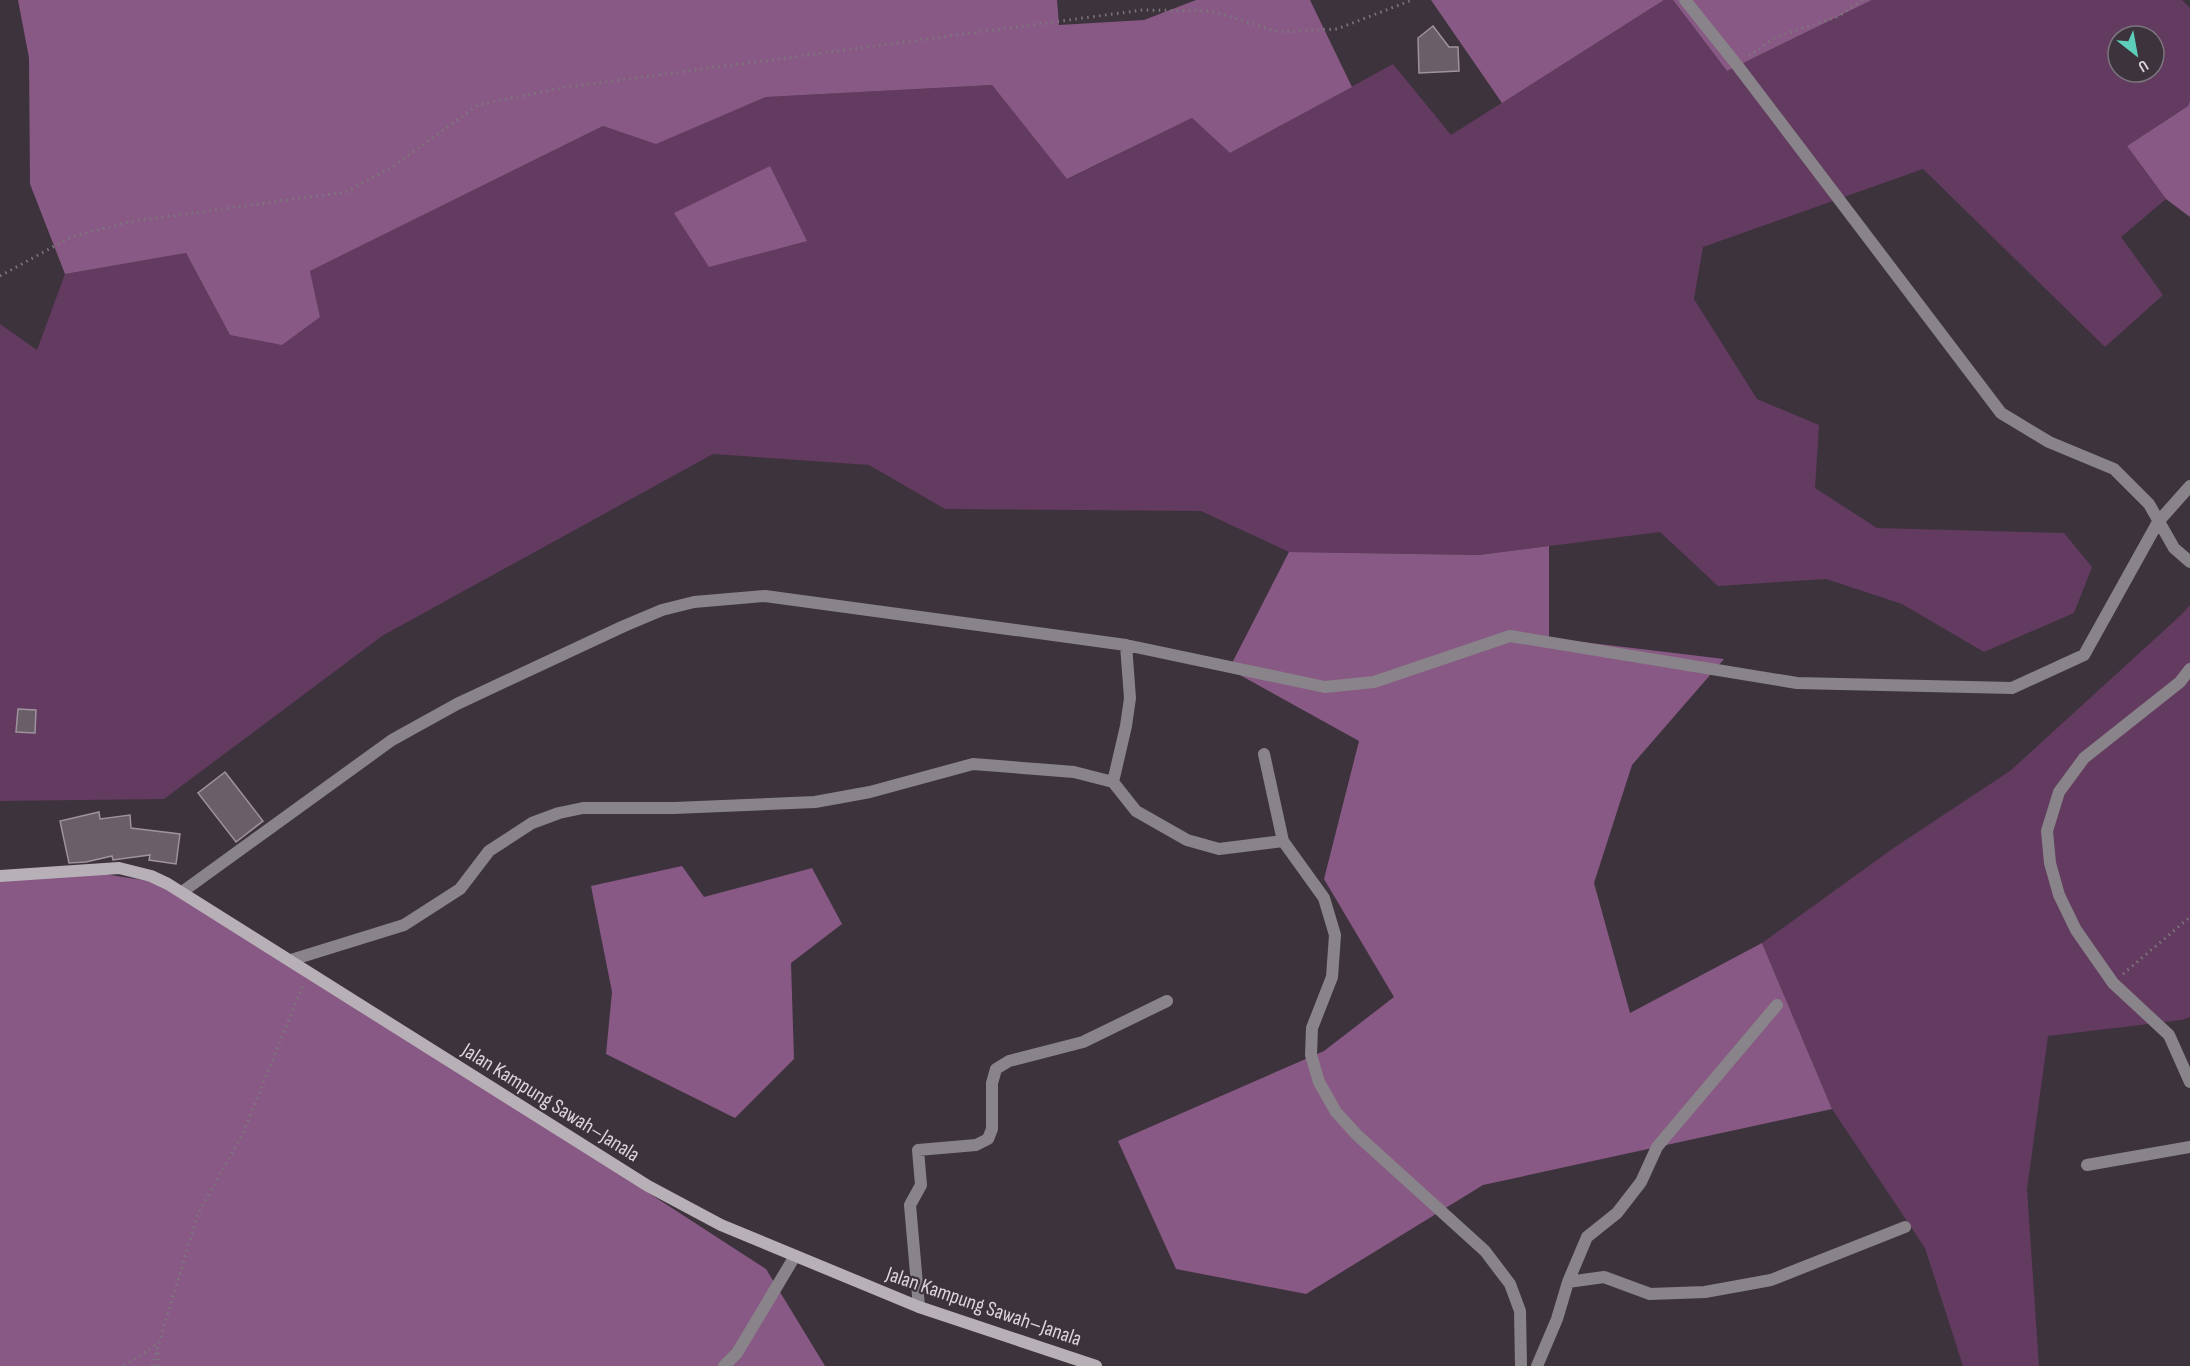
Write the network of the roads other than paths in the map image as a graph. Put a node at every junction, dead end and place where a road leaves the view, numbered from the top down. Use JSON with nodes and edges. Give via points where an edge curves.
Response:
{"nodes":[{"id":1,"x":1686,"y":0,"type":"edge"},
{"id":2,"x":2190,"y":486,"type":"edge"},
{"id":3,"x":2158,"y":522,"type":"junction"},
{"id":4,"x":2190,"y":562,"type":"edge"},
{"id":5,"x":1126,"y":645,"type":"junction"},
{"id":6,"x":2190,"y":669,"type":"edge"},
{"id":7,"x":1264,"y":754,"type":"dead end"},
{"id":8,"x":1113,"y":782,"type":"junction"},
{"id":9,"x":1283,"y":841,"type":"junction"},
{"id":10,"x":0,"y":876,"type":"edge"},
{"id":11,"x":182,"y":892,"type":"junction"},
{"id":12,"x":291,"y":960,"type":"junction"},
{"id":13,"x":1167,"y":1001,"type":"dead end"},
{"id":14,"x":1777,"y":1005,"type":"dead end"},
{"id":15,"x":2190,"y":1082,"type":"edge"},
{"id":16,"x":2190,"y":1147,"type":"edge"},
{"id":17,"x":2087,"y":1166,"type":"dead end"},
{"id":18,"x":1905,"y":1227,"type":"dead end"},
{"id":19,"x":795,"y":1256,"type":"junction"},
{"id":20,"x":1568,"y":1282,"type":"junction"},
{"id":21,"x":919,"y":1307,"type":"junction"},
{"id":22,"x":724,"y":1366,"type":"edge"},
{"id":23,"x":1096,"y":1366,"type":"edge"},
{"id":24,"x":1521,"y":1366,"type":"edge"},
{"id":25,"x":1537,"y":1366,"type":"edge"}],
"edges":[{"from":1,"to":3,"type":"street","via":[[2001,413],[2049,442],[2114,469],[2149,504]]},
{"from":2,"to":3,"type":"street"},
{"from":3,"to":4,"type":"street","via":[[2174,548]]},
{"from":3,"to":5,"type":"street","via":[[2084,655],[2012,688],[1797,683],[1510,636],[1374,682],[1325,687]]},
{"from":5,"to":8,"type":"street","via":[[1130,698]]},
{"from":5,"to":11,"type":"street","via":[[765,596],[694,602],[662,610],[457,704],[392,740]]},
{"from":6,"to":15,"type":"street","via":[[2180,682],[2084,758],[2059,792],[2047,831],[2049,863],[2076,930],[2113,982],[2169,1035]]},
{"from":7,"to":9,"type":"street"},
{"from":8,"to":9,"type":"street","via":[[1137,811],[1187,840],[1219,849]]},
{"from":8,"to":12,"type":"street","via":[[1074,772],[973,764],[870,792],[815,802],[583,808],[559,813],[532,823],[489,851],[460,889],[404,925]]},
{"from":9,"to":24,"type":"street","via":[[1324,898],[1335,935],[1332,977],[1312,1028],[1311,1055],[1319,1082],[1336,1112],[1357,1135],[1485,1251],[1510,1284],[1520,1311]]},
{"from":10,"to":11,"type":"main road","name":"Jalan Kampung Sawah–Janala","via":[[119,868],[151,876]]},
{"from":11,"to":12,"type":"main road","name":"Jalan Kampung Sawah–Janala"},
{"from":12,"to":19,"type":"main road","name":"Jalan Kampung Sawah–Janala","via":[[648,1186],[721,1226]]},
{"from":13,"to":21,"type":"street","via":[[1083,1042],[1009,1061],[996,1070],[992,1083],[992,1129],[988,1139],[976,1145],[918,1150],[921,1185],[910,1205]]},
{"from":14,"to":20,"type":"street","via":[[1657,1147],[1641,1182],[1617,1213],[1587,1237]]},
{"from":16,"to":17,"type":"street"},
{"from":18,"to":20,"type":"street","via":[[1771,1280],[1705,1292],[1650,1294],[1604,1277]]},
{"from":19,"to":21,"type":"main road","name":"Jalan Kampung Sawah–Janala"},
{"from":19,"to":22,"type":"street","via":[[737,1353]]},
{"from":20,"to":25,"type":"street"},
{"from":21,"to":23,"type":"main road","name":"Jalan Kampung Sawah–Janala"}]}
